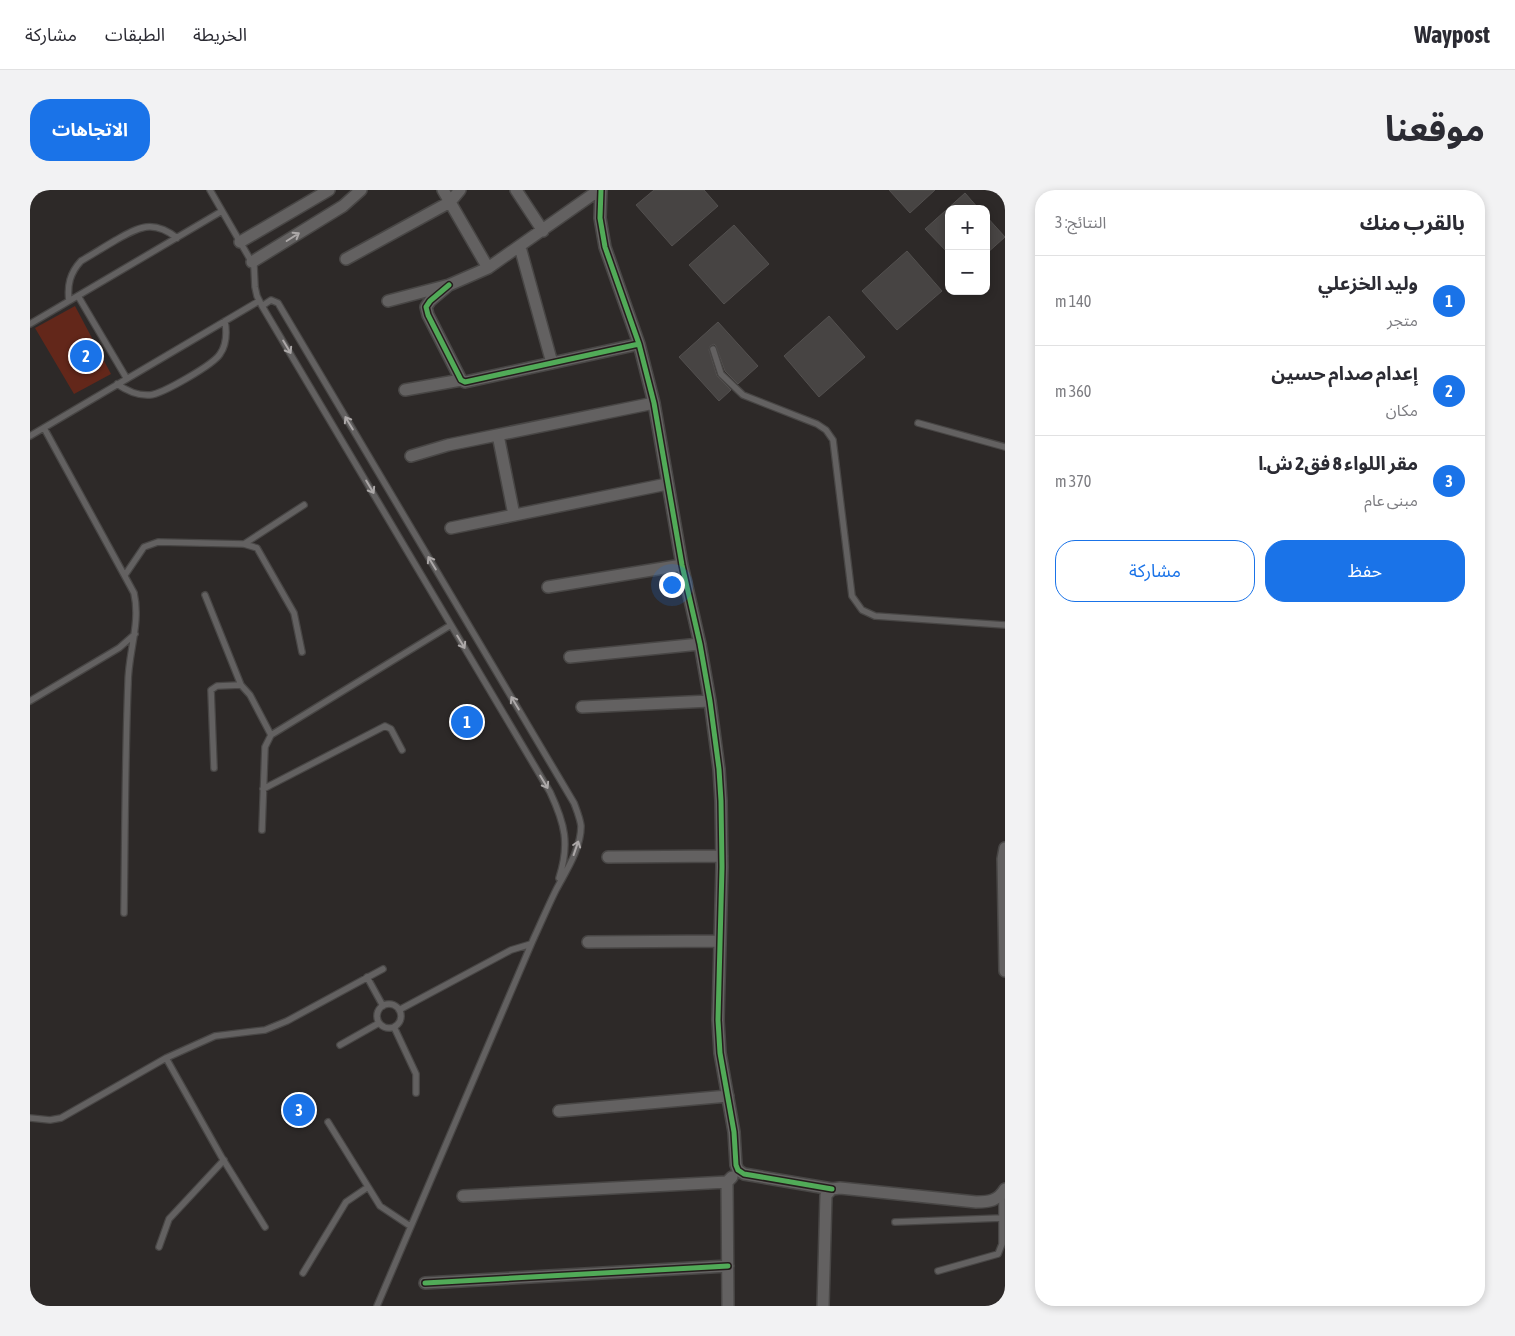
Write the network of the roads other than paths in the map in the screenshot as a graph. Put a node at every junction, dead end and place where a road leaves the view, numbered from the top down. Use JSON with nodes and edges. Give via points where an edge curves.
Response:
{"nodes":[{"id":1,"x":210,"y":190,"type":"edge"},
{"id":2,"x":329,"y":190,"type":"edge"},
{"id":3,"x":362,"y":190,"type":"edge"},
{"id":4,"x":443,"y":190,"type":"edge"},
{"id":5,"x":460,"y":190,"type":"edge"},
{"id":6,"x":516,"y":190,"type":"edge"},
{"id":7,"x":600,"y":190,"type":"edge"},
{"id":8,"x":450,"y":202,"type":"junction"},
{"id":9,"x":222,"y":211,"type":"junction"},
{"id":10,"x":542,"y":231,"type":"junction"},
{"id":11,"x":177,"y":238,"type":"junction"},
{"id":12,"x":240,"y":242,"type":"junction"},
{"id":13,"x":520,"y":247,"type":"junction"},
{"id":14,"x":346,"y":259,"type":"dead end"},
{"id":15,"x":252,"y":262,"type":"junction"},
{"id":16,"x":488,"y":268,"type":"junction"},
{"id":17,"x":449,"y":285,"type":"junction"},
{"id":18,"x":78,"y":296,"type":"junction"},
{"id":19,"x":69,"y":301,"type":"junction"},
{"id":20,"x":388,"y":301,"type":"dead end"},
{"id":21,"x":261,"y":303,"type":"junction"},
{"id":22,"x":226,"y":321,"type":"junction"},
{"id":23,"x":30,"y":324,"type":"edge"},
{"id":24,"x":639,"y":344,"type":"junction"},
{"id":25,"x":713,"y":349,"type":"dead end"},
{"id":26,"x":552,"y":363,"type":"junction"},
{"id":27,"x":127,"y":379,"type":"junction"},
{"id":28,"x":461,"y":380,"type":"junction"},
{"id":29,"x":117,"y":384,"type":"junction"},
{"id":30,"x":405,"y":390,"type":"dead end"},
{"id":31,"x":654,"y":403,"type":"junction"},
{"id":32,"x":918,"y":423,"type":"dead end"},
{"id":33,"x":44,"y":428,"type":"junction"},
{"id":34,"x":498,"y":435,"type":"junction"},
{"id":35,"x":30,"y":436,"type":"edge"},
{"id":36,"x":1005,"y":447,"type":"edge"},
{"id":37,"x":411,"y":456,"type":"dead end"},
{"id":38,"x":667,"y":484,"type":"junction"},
{"id":39,"x":304,"y":505,"type":"dead end"},
{"id":40,"x":514,"y":515,"type":"junction"},
{"id":41,"x":451,"y":528,"type":"dead end"},
{"id":42,"x":244,"y":544,"type":"junction"},
{"id":43,"x":682,"y":565,"type":"junction"},
{"id":44,"x":125,"y":576,"type":"junction"},
{"id":45,"x":548,"y":587,"type":"dead end"},
{"id":46,"x":205,"y":595,"type":"dead end"},
{"id":47,"x":451,"y":625,"type":"junction"},
{"id":48,"x":1005,"y":626,"type":"edge"},
{"id":49,"x":135,"y":634,"type":"junction"},
{"id":50,"x":700,"y":644,"type":"junction"},
{"id":51,"x":302,"y":652,"type":"dead end"},
{"id":52,"x":570,"y":657,"type":"dead end"},
{"id":53,"x":241,"y":685,"type":"junction"},
{"id":54,"x":30,"y":701,"type":"edge"},
{"id":55,"x":710,"y":701,"type":"junction"},
{"id":56,"x":582,"y":708,"type":"dead end"},
{"id":57,"x":271,"y":735,"type":"junction"},
{"id":58,"x":402,"y":750,"type":"dead end"},
{"id":59,"x":214,"y":768,"type":"dead end"},
{"id":60,"x":263,"y":789,"type":"junction"},
{"id":61,"x":262,"y":830,"type":"dead end"},
{"id":62,"x":1005,"y":848,"type":"edge"},
{"id":63,"x":722,"y":856,"type":"junction"},
{"id":64,"x":608,"y":857,"type":"dead end"},
{"id":65,"x":555,"y":892,"type":"junction"},
{"id":66,"x":124,"y":913,"type":"dead end"},
{"id":67,"x":719,"y":941,"type":"junction"},
{"id":68,"x":588,"y":942,"type":"dead end"},
{"id":69,"x":531,"y":944,"type":"junction"},
{"id":70,"x":383,"y":969,"type":"dead end"},
{"id":71,"x":1005,"y":972,"type":"edge"},
{"id":72,"x":367,"y":977,"type":"junction"},
{"id":73,"x":383,"y":1006,"type":"junction"},
{"id":74,"x":399,"y":1010,"type":"junction"},
{"id":75,"x":379,"y":1023,"type":"junction"},
{"id":76,"x":394,"y":1027,"type":"junction"},
{"id":77,"x":340,"y":1045,"type":"dead end"},
{"id":78,"x":166,"y":1058,"type":"junction"},
{"id":79,"x":416,"y":1093,"type":"dead end"},
{"id":80,"x":728,"y":1096,"type":"junction"},
{"id":81,"x":559,"y":1110,"type":"dead end"},
{"id":82,"x":30,"y":1118,"type":"edge"},
{"id":83,"x":328,"y":1122,"type":"dead end"},
{"id":84,"x":224,"y":1160,"type":"junction"},
{"id":85,"x":738,"y":1170,"type":"junction"},
{"id":86,"x":727,"y":1182,"type":"junction"},
{"id":87,"x":368,"y":1187,"type":"junction"},
{"id":88,"x":832,"y":1189,"type":"junction"},
{"id":89,"x":1003,"y":1192,"type":"edge"},
{"id":90,"x":463,"y":1196,"type":"dead end"},
{"id":91,"x":1002,"y":1218,"type":"junction"},
{"id":92,"x":895,"y":1222,"type":"dead end"},
{"id":93,"x":410,"y":1226,"type":"junction"},
{"id":94,"x":265,"y":1227,"type":"dead end"},
{"id":95,"x":159,"y":1247,"type":"dead end"},
{"id":96,"x":728,"y":1266,"type":"junction"},
{"id":97,"x":938,"y":1271,"type":"dead end"},
{"id":98,"x":303,"y":1274,"type":"dead end"},
{"id":99,"x":425,"y":1283,"type":"dead end"},
{"id":100,"x":377,"y":1306,"type":"edge"},
{"id":101,"x":728,"y":1306,"type":"edge"},
{"id":102,"x":823,"y":1306,"type":"edge"}],
"edges":[{"from":1,"to":9,"type":"lane"},
{"from":2,"to":12,"type":"street"},
{"from":15,"to":3,"type":"street","one_way":true,"via":[[343,206]]},
{"from":4,"to":8,"type":"street"},
{"from":5,"to":8,"type":"street"},
{"from":6,"to":10,"type":"street"},
{"from":7,"to":10,"type":"street"},
{"from":7,"to":24,"type":"street","via":[[605,247]]},
{"from":8,"to":14,"type":"street"},
{"from":8,"to":16,"type":"street"},
{"from":9,"to":11,"type":"lane"},
{"from":9,"to":12,"type":"lane"},
{"from":10,"to":13,"type":"street"},
{"from":11,"to":18,"type":"lane"},
{"from":11,"to":19,"type":"lane","via":[[154,227],[136,228],[81,261],[68,283]]},
{"from":12,"to":15,"type":"lane"},
{"from":13,"to":16,"type":"street"},
{"from":13,"to":26,"type":"street"},
{"from":15,"to":21,"type":"lane"},
{"from":16,"to":17,"type":"street"},
{"from":17,"to":20,"type":"street"},
{"from":17,"to":28,"type":"street","via":[[426,307]]},
{"from":18,"to":19,"type":"lane"},
{"from":18,"to":27,"type":"lane"},
{"from":19,"to":23,"type":"lane"},
{"from":21,"to":22,"type":"lane"},
{"from":21,"to":47,"type":"lane","one_way":true},
{"from":65,"to":21,"type":"lane","one_way":true,"via":[[579,838],[579,816],[574,803],[278,303],[271,300]]},
{"from":22,"to":27,"type":"lane"},
{"from":22,"to":29,"type":"lane","via":[[224,347],[214,362],[159,393],[141,395],[124,390]]},
{"from":24,"to":26,"type":"street"},
{"from":24,"to":31,"type":"street"},
{"from":25,"to":48,"type":"lane","via":[[721,374],[743,395],[817,424],[833,440],[852,596],[862,610],[875,616]]},
{"from":26,"to":28,"type":"street","via":[[465,382]]},
{"from":27,"to":29,"type":"lane"},
{"from":28,"to":30,"type":"street"},
{"from":29,"to":33,"type":"lane"},
{"from":31,"to":34,"type":"street"},
{"from":31,"to":38,"type":"street"},
{"from":32,"to":36,"type":"lane"},
{"from":33,"to":35,"type":"lane"},
{"from":33,"to":44,"type":"lane"},
{"from":34,"to":37,"type":"street"},
{"from":34,"to":40,"type":"street"},
{"from":38,"to":40,"type":"street"},
{"from":38,"to":43,"type":"street"},
{"from":39,"to":42,"type":"lane"},
{"from":40,"to":41,"type":"street"},
{"from":42,"to":44,"type":"lane","via":[[158,542],[144,547]]},
{"from":42,"to":51,"type":"lane","via":[[257,548],[294,613]]},
{"from":43,"to":45,"type":"street"},
{"from":43,"to":50,"type":"street"},
{"from":44,"to":49,"type":"lane","via":[[137,604]]},
{"from":46,"to":53,"type":"lane"},
{"from":47,"to":57,"type":"lane"},
{"from":47,"to":65,"type":"lane","one_way":true,"via":[[559,810],[566,850]]},
{"from":49,"to":54,"type":"lane","via":[[120,648]]},
{"from":49,"to":66,"type":"lane","via":[[128,680]]},
{"from":50,"to":52,"type":"street"},
{"from":50,"to":55,"type":"street"},
{"from":53,"to":57,"type":"lane"},
{"from":53,"to":59,"type":"lane","via":[[217,686],[211,690]]},
{"from":55,"to":56,"type":"street"},
{"from":55,"to":63,"type":"street","via":[[719,769]]},
{"from":57,"to":60,"type":"lane","via":[[265,746]]},
{"from":58,"to":60,"type":"lane","via":[[385,726]]},
{"from":60,"to":61,"type":"lane"},
{"from":62,"to":71,"type":"street"},
{"from":63,"to":64,"type":"street"},
{"from":63,"to":67,"type":"street"},
{"from":65,"to":69,"type":"lane"},
{"from":67,"to":68,"type":"street"},
{"from":67,"to":80,"type":"street","via":[[718,1020]]},
{"from":69,"to":74,"type":"lane","via":[[511,950]]},
{"from":69,"to":93,"type":"lane"},
{"from":70,"to":72,"type":"lane"},
{"from":72,"to":73,"type":"lane"},
{"from":72,"to":78,"type":"lane","via":[[265,1030],[215,1036]]},
{"from":73,"to":74,"type":"lane","via":[[389,1004]]},
{"from":73,"to":75,"type":"lane","via":[[378,1010]]},
{"from":74,"to":76,"type":"lane","via":[[401,1016]]},
{"from":75,"to":76,"type":"lane","via":[[386,1028]]},
{"from":75,"to":77,"type":"lane"},
{"from":76,"to":79,"type":"lane","via":[[416,1074]]},
{"from":78,"to":82,"type":"lane","via":[[61,1118]]},
{"from":78,"to":84,"type":"lane"},
{"from":80,"to":81,"type":"street"},
{"from":80,"to":85,"type":"street"},
{"from":83,"to":87,"type":"lane"},
{"from":84,"to":94,"type":"lane"},
{"from":84,"to":95,"type":"lane","via":[[169,1219]]},
{"from":85,"to":86,"type":"street"},
{"from":85,"to":88,"type":"street","via":[[744,1174]]},
{"from":86,"to":90,"type":"street"},
{"from":86,"to":96,"type":"street"},
{"from":87,"to":93,"type":"lane","via":[[380,1206]]},
{"from":87,"to":98,"type":"lane","via":[[346,1202]]},
{"from":88,"to":89,"type":"street","via":[[976,1202],[995,1200]]},
{"from":88,"to":102,"type":"street","via":[[826,1195]]},
{"from":89,"to":91,"type":"lane"},
{"from":91,"to":92,"type":"lane"},
{"from":91,"to":97,"type":"lane","via":[[1002,1244],[998,1254]]},
{"from":93,"to":100,"type":"lane"},
{"from":96,"to":99,"type":"street"},
{"from":96,"to":101,"type":"street"}]}
